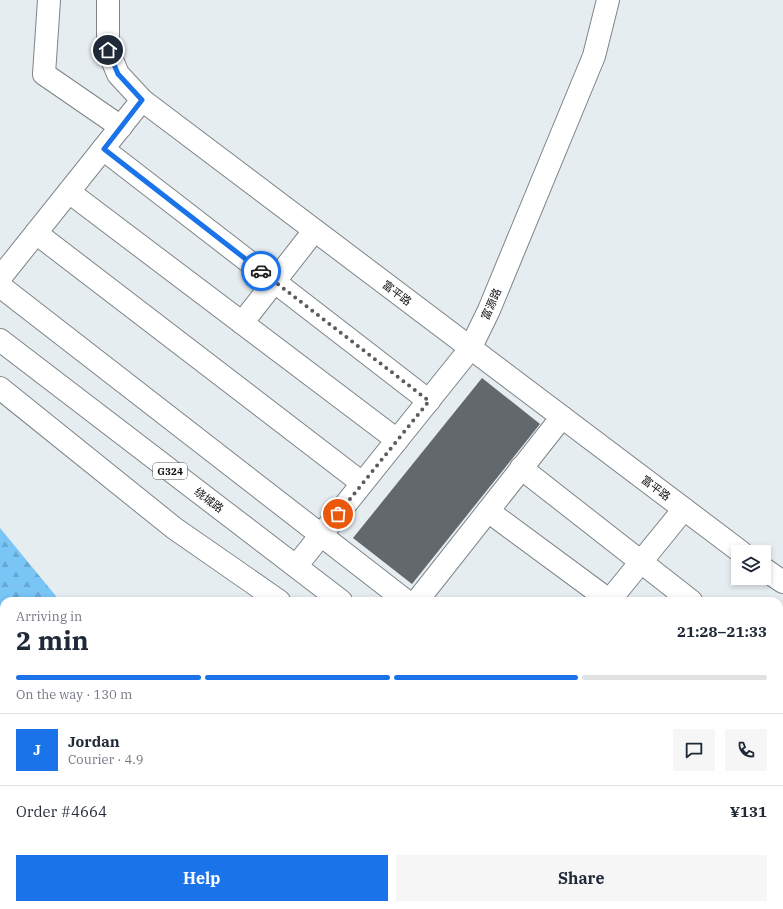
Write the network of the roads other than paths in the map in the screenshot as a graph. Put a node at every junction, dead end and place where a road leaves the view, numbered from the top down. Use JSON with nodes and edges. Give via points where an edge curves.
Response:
{"nodes":[{"id":1,"x":49,"y":0,"type":"edge"},
{"id":2,"x":108,"y":0,"type":"edge"},
{"id":3,"x":608,"y":0,"type":"edge"},
{"id":4,"x":142,"y":100,"type":"junction"},
{"id":5,"x":121,"y":127,"type":"junction"},
{"id":6,"x":104,"y":149,"type":"junction"},
{"id":7,"x":69,"y":192,"type":"junction"},
{"id":8,"x":314,"y":231,"type":"junction"},
{"id":9,"x":36,"y":233,"type":"junction"},
{"id":10,"x":0,"y":278,"type":"edge"},
{"id":11,"x":0,"y":286,"type":"edge"},
{"id":12,"x":242,"y":323,"type":"junction"},
{"id":13,"x":0,"y":340,"type":"edge"},
{"id":14,"x":470,"y":349,"type":"junction"},
{"id":15,"x":0,"y":388,"type":"edge"},
{"id":16,"x":429,"y":401,"type":"junction"},
{"id":17,"x":562,"y":417,"type":"junction"},
{"id":18,"x":397,"y":440,"type":"junction"},
{"id":19,"x":521,"y":468,"type":"junction"},
{"id":20,"x":362,"y":483,"type":"junction"},
{"id":21,"x":684,"y":509,"type":"junction"},
{"id":22,"x":488,"y":511,"type":"junction"},
{"id":23,"x":322,"y":534,"type":"junction"},
{"id":24,"x":732,"y":545,"type":"edge"},
{"id":25,"x":640,"y":563,"type":"junction"},
{"id":26,"x":297,"y":565,"type":"junction"},
{"id":27,"x":771,"y":574,"type":"edge"},
{"id":28,"x":783,"y":582,"type":"edge"},
{"id":29,"x":273,"y":597,"type":"edge"},
{"id":30,"x":336,"y":597,"type":"edge"},
{"id":31,"x":401,"y":597,"type":"edge"},
{"id":32,"x":419,"y":597,"type":"edge"},
{"id":33,"x":604,"y":597,"type":"edge"},
{"id":34,"x":612,"y":597,"type":"edge"},
{"id":35,"x":686,"y":597,"type":"edge"}],
"edges":[{"from":1,"to":5,"type":"main road","via":[[44,74]]},
{"from":2,"to":4,"type":"main road","name":"富平路","via":[[108,50],[118,74]]},
{"from":3,"to":14,"type":"main road","name":"富源路","via":[[594,56],[489,310]]},
{"from":4,"to":5,"type":"main road"},
{"from":4,"to":8,"type":"main road","name":"富平路"},
{"from":5,"to":6,"type":"main road"},
{"from":6,"to":7,"type":"main road"},
{"from":6,"to":16,"type":"main road"},
{"from":7,"to":9,"type":"main road"},
{"from":7,"to":12,"type":"main road"},
{"from":8,"to":12,"type":"main road"},
{"from":8,"to":14,"type":"main road","name":"富平路"},
{"from":9,"to":10,"type":"main road"},
{"from":9,"to":20,"type":"main road"},
{"from":11,"to":23,"type":"main road"},
{"from":12,"to":18,"type":"main road"},
{"from":13,"to":26,"type":"main road","name":"绕城路","number":"G324"},
{"from":14,"to":16,"type":"main road","name":"富源路"},
{"from":14,"to":17,"type":"main road","name":"富平路"},
{"from":15,"to":29,"type":"main road","via":[[174,528]]},
{"from":16,"to":18,"type":"main road","name":"富源路"},
{"from":17,"to":19,"type":"main road"},
{"from":17,"to":21,"type":"main road","name":"富平路"},
{"from":18,"to":20,"type":"main road","name":"富源路"},
{"from":19,"to":22,"type":"main road"},
{"from":19,"to":25,"type":"main road"},
{"from":20,"to":23,"type":"main road","name":"富源路"},
{"from":21,"to":24,"type":"main road","name":"富平路"},
{"from":21,"to":25,"type":"main road"},
{"from":22,"to":32,"type":"main road"},
{"from":22,"to":33,"type":"main road"},
{"from":23,"to":26,"type":"main road","name":"富源路"},
{"from":23,"to":31,"type":"main road"},
{"from":25,"to":34,"type":"main road"},
{"from":25,"to":35,"type":"main road"},
{"from":26,"to":30,"type":"main road","name":"绕城路","number":"G324"},
{"from":27,"to":28,"type":"main road"}]}
